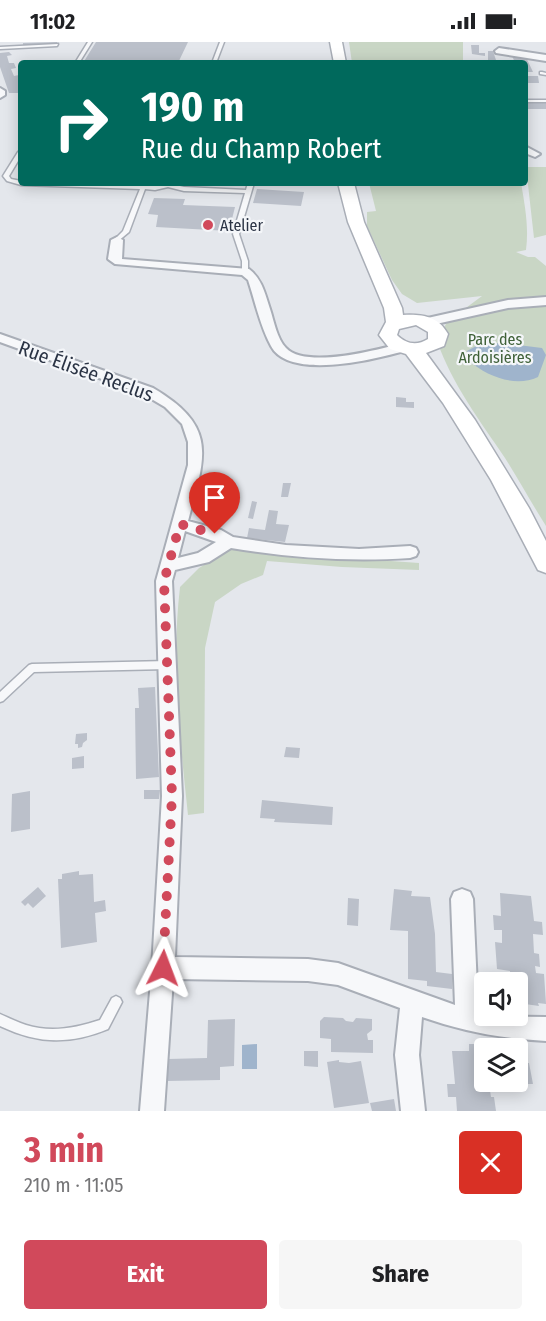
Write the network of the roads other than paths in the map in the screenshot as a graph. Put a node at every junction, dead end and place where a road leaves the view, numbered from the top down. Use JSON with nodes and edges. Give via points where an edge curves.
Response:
{"nodes":[{"id":1,"x":90,"y":42,"type":"edge"},
{"id":2,"x":222,"y":42,"type":"edge"},
{"id":3,"x":336,"y":42,"type":"edge"},
{"id":4,"x":57,"y":45,"type":"dead end"},
{"id":5,"x":498,"y":46,"type":"edge"},
{"id":6,"x":0,"y":48,"type":"edge"},
{"id":7,"x":546,"y":58,"type":"edge"},
{"id":8,"x":79,"y":60,"type":"edge"},
{"id":9,"x":215,"y":60,"type":"edge"},
{"id":10,"x":339,"y":60,"type":"edge"},
{"id":11,"x":528,"y":101,"type":"edge"},
{"id":12,"x":546,"y":101,"type":"edge"},
{"id":13,"x":528,"y":150,"type":"edge"},
{"id":14,"x":535,"y":154,"type":"dead end"},
{"id":15,"x":18,"y":157,"type":"edge"},
{"id":16,"x":18,"y":182,"type":"edge"},
{"id":17,"x":126,"y":186,"type":"edge"},
{"id":18,"x":163,"y":186,"type":"edge"},
{"id":19,"x":174,"y":186,"type":"edge"},
{"id":20,"x":250,"y":186,"type":"edge"},
{"id":21,"x":347,"y":186,"type":"edge"},
{"id":22,"x":142,"y":188,"type":"junction"},
{"id":23,"x":248,"y":192,"type":"junction"},
{"id":24,"x":117,"y":240,"type":"joint"},
{"id":25,"x":245,"y":272,"type":"junction"},
{"id":26,"x":383,"y":284,"type":"junction"},
{"id":27,"x":546,"y":301,"type":"edge"},
{"id":28,"x":392,"y":329,"type":"junction"},
{"id":29,"x":429,"y":330,"type":"junction"},
{"id":30,"x":0,"y":338,"type":"edge"},
{"id":31,"x":407,"y":348,"type":"junction"},
{"id":32,"x":344,"y":358,"type":"junction"},
{"id":33,"x":450,"y":400,"type":"junction"},
{"id":34,"x":180,"y":524,"type":"junction"},
{"id":35,"x":229,"y":542,"type":"junction"},
{"id":36,"x":410,"y":552,"type":"dead end"},
{"id":37,"x":546,"y":564,"type":"edge"},
{"id":38,"x":168,"y":566,"type":"junction"},
{"id":39,"x":169,"y":665,"type":"junction"},
{"id":40,"x":0,"y":698,"type":"edge"},
{"id":41,"x":462,"y":899,"type":"dead end"},
{"id":42,"x":163,"y":968,"type":"junction"},
{"id":43,"x":116,"y":1002,"type":"dead end"},
{"id":44,"x":412,"y":1003,"type":"junction"},
{"id":45,"x":467,"y":1019,"type":"junction"},
{"id":46,"x":0,"y":1020,"type":"edge"},
{"id":47,"x":546,"y":1029,"type":"edge"},
{"id":48,"x":152,"y":1111,"type":"edge"},
{"id":49,"x":413,"y":1111,"type":"edge"}],
"edges":[{"from":1,"to":8,"type":"lane"},
{"from":2,"to":9,"type":"lane"},
{"from":3,"to":10,"type":"main road"},
{"from":4,"to":6,"type":"lane"},
{"from":5,"to":7,"type":"street"},
{"from":11,"to":12,"type":"lane"},
{"from":13,"to":14,"type":"street"},
{"from":15,"to":16,"type":"lane","via":[[6,176]]},
{"from":17,"to":22,"type":"lane"},
{"from":18,"to":22,"type":"lane"},
{"from":19,"to":23,"type":"lane"},
{"from":20,"to":23,"type":"lane"},
{"from":21,"to":26,"type":"main road","via":[[361,234]]},
{"from":22,"to":24,"type":"lane","via":[[126,232]]},
{"from":23,"to":25,"type":"lane","via":[[236,234]]},
{"from":24,"to":25,"type":"street","via":[[114,259],[119,262]]},
{"from":25,"to":32,"type":"street","via":[[253,278],[282,353],[306,362]]},
{"from":26,"to":28,"type":"main road","via":[[393,308]]},
{"from":26,"to":29,"type":"main road"},
{"from":27,"to":29,"type":"street","via":[[508,304]]},
{"from":28,"to":29,"type":"main road"},
{"from":28,"to":31,"type":"main road","via":[[390,339]]},
{"from":28,"to":32,"type":"street","via":[[372,348]]},
{"from":29,"to":31,"type":"main road"},
{"from":29,"to":33,"type":"main road","via":[[434,362]]},
{"from":30,"to":34,"type":"street","name":"Rue Élisée Reclus","via":[[148,391],[170,404],[188,422],[195,442],[195,465]]},
{"from":31,"to":32,"type":"street"},
{"from":31,"to":33,"type":"main road"},
{"from":33,"to":37,"type":"main road","via":[[503,484]]},
{"from":34,"to":35,"type":"street"},
{"from":34,"to":38,"type":"street","name":"Rue Élisée Reclus"},
{"from":35,"to":36,"type":"street","via":[[286,552]]},
{"from":35,"to":38,"type":"street","via":[[203,558]]},
{"from":38,"to":39,"type":"street","name":"Rue Élisée Reclus","via":[[164,581]]},
{"from":39,"to":40,"type":"lane","via":[[32,668]]},
{"from":39,"to":42,"type":"street","name":"Rue Élisée Reclus","via":[[172,796]]},
{"from":41,"to":45,"type":"street"},
{"from":42,"to":44,"type":"street","via":[[338,974]]},
{"from":42,"to":48,"type":"street","name":"Rue Élisée Reclus"},
{"from":43,"to":46,"type":"lane","via":[[104,1025],[75,1035],[41,1035]]},
{"from":44,"to":45,"type":"street"},
{"from":44,"to":49,"type":"street","via":[[407,1055]]},
{"from":45,"to":47,"type":"street","via":[[514,1028]]}]}
